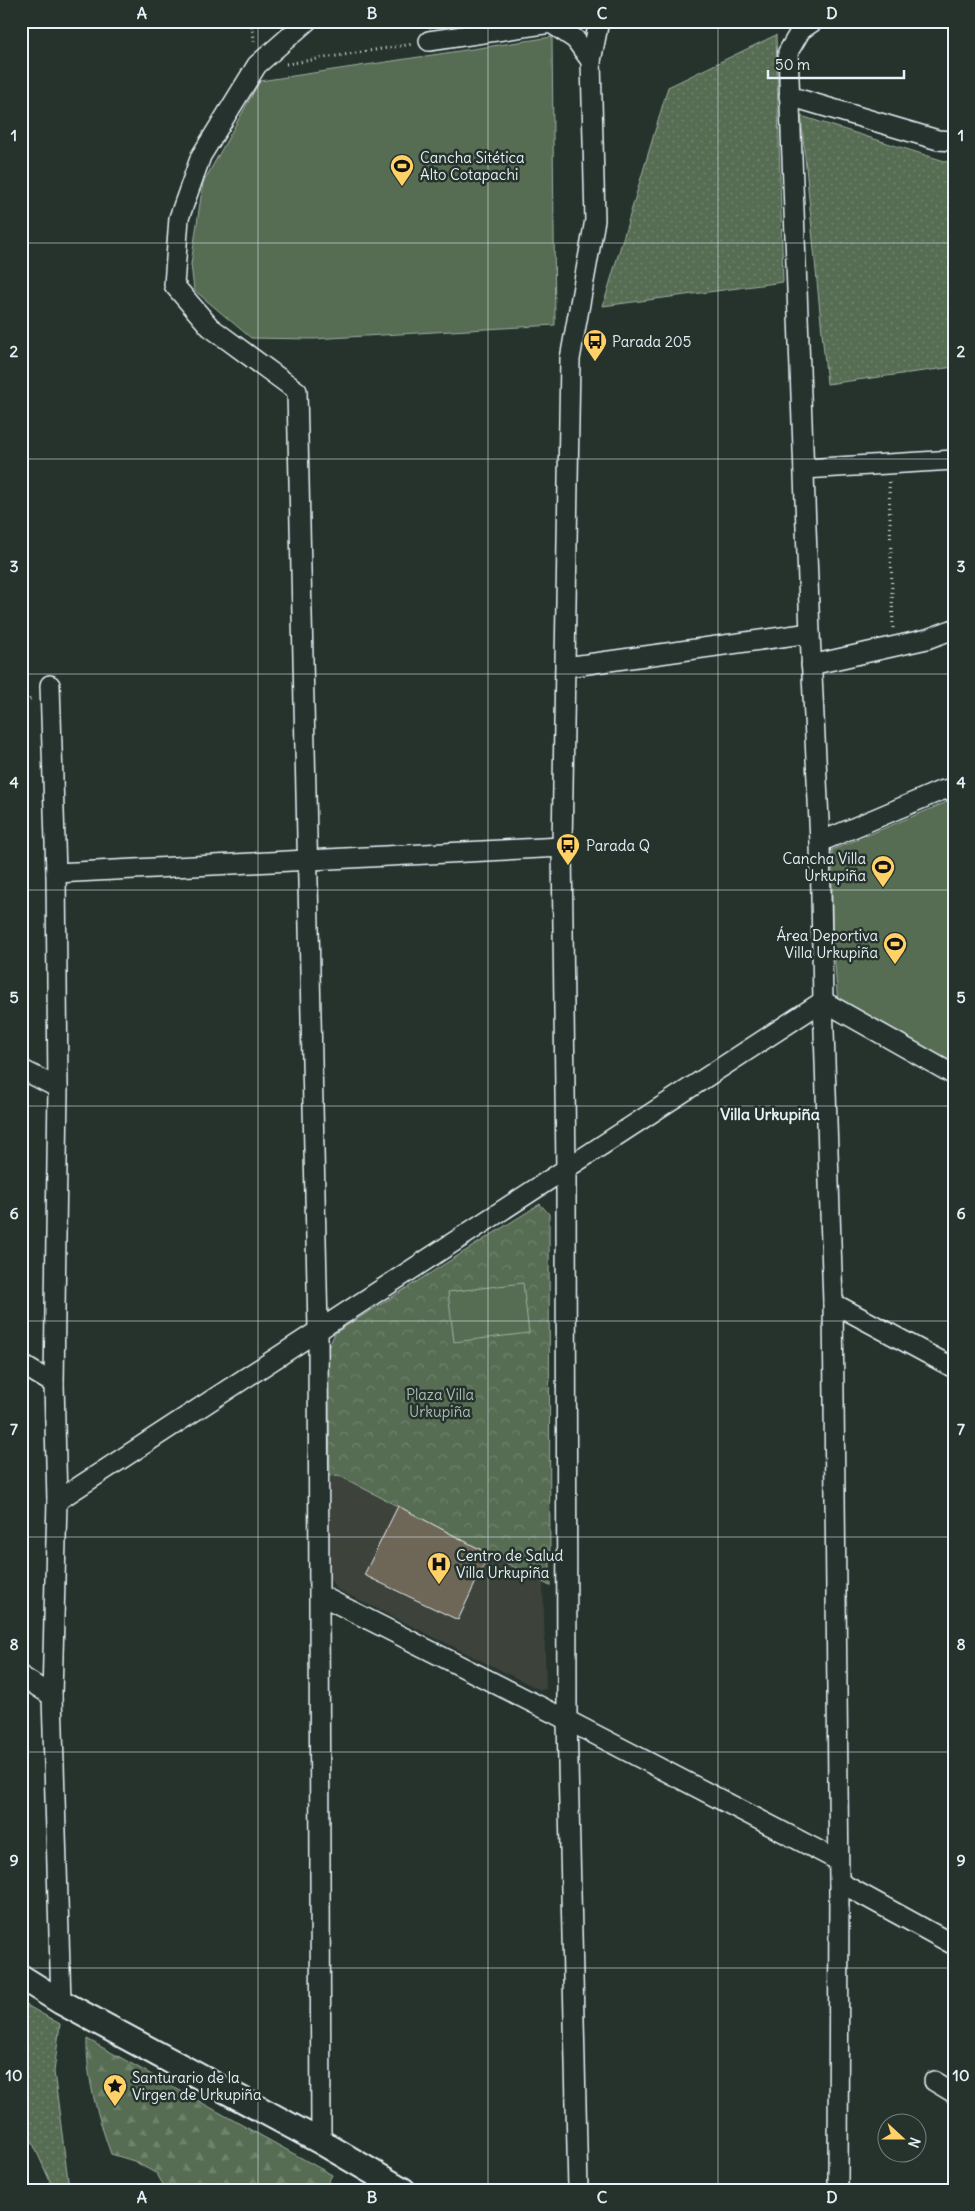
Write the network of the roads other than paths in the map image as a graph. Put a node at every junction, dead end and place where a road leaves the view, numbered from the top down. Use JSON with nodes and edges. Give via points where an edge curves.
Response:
{"nodes":[{"id":1,"x":307,"y":21,"type":"edge"},
{"id":2,"x":599,"y":21,"type":"edge"},
{"id":3,"x":814,"y":21,"type":"edge"},
{"id":4,"x":429,"y":41,"type":"road end"},
{"id":5,"x":591,"y":61,"type":"junction"},
{"id":6,"x":789,"y":96,"type":"junction"},
{"id":7,"x":954,"y":141,"type":"edge"},
{"id":8,"x":954,"y":460,"type":"edge"},
{"id":9,"x":804,"y":469,"type":"junction"},
{"id":10,"x":954,"y":629,"type":"edge"},
{"id":11,"x":810,"y":634,"type":"junction"},
{"id":12,"x":811,"y":665,"type":"junction"},
{"id":13,"x":566,"y":668,"type":"junction"},
{"id":14,"x":50,"y":685,"type":"dead end"},
{"id":15,"x":954,"y":788,"type":"edge"},
{"id":16,"x":820,"y":842,"type":"junction"},
{"id":17,"x":562,"y":847,"type":"junction"},
{"id":18,"x":307,"y":859,"type":"junction"},
{"id":19,"x":56,"y":873,"type":"junction"},
{"id":20,"x":823,"y":1001,"type":"junction"},
{"id":21,"x":21,"y":1069,"type":"edge"},
{"id":22,"x":954,"y":1075,"type":"edge"},
{"id":23,"x":58,"y":1088,"type":"junction"},
{"id":24,"x":566,"y":1170,"type":"junction"},
{"id":25,"x":833,"y":1302,"type":"junction"},
{"id":26,"x":318,"y":1329,"type":"junction"},
{"id":27,"x":21,"y":1364,"type":"edge"},
{"id":28,"x":954,"y":1368,"type":"edge"},
{"id":29,"x":54,"y":1384,"type":"junction"},
{"id":30,"x":57,"y":1501,"type":"junction"},
{"id":31,"x":320,"y":1595,"type":"junction"},
{"id":32,"x":21,"y":1676,"type":"edge"},
{"id":33,"x":52,"y":1696,"type":"junction"},
{"id":34,"x":567,"y":1720,"type":"junction"},
{"id":35,"x":837,"y":1860,"type":"junction"},
{"id":36,"x":839,"y":1882,"type":"junction"},
{"id":37,"x":954,"y":1945,"type":"edge"},
{"id":38,"x":21,"y":1977,"type":"edge"},
{"id":39,"x":62,"y":2002,"type":"junction"},
{"id":40,"x":934,"y":2081,"type":"dead end"},
{"id":41,"x":954,"y":2093,"type":"edge"},
{"id":42,"x":320,"y":2142,"type":"junction"},
{"id":43,"x":403,"y":2190,"type":"edge"},
{"id":44,"x":578,"y":2190,"type":"edge"},
{"id":45,"x":838,"y":2190,"type":"edge"}],
"edges":[{"from":1,"to":18,"type":"street","via":[[254,70],[201,156],[178,218],[174,285],[210,327],[297,391]]},
{"from":2,"to":5,"type":"street"},
{"from":3,"to":6,"type":"street","via":[[801,30],[788,52]]},
{"from":4,"to":5,"type":"street","via":[[551,22],[575,38]]},
{"from":5,"to":13,"type":"street","via":[[595,220],[570,359]]},
{"from":6,"to":7,"type":"street","via":[[938,140]]},
{"from":6,"to":9,"type":"street"},
{"from":8,"to":9,"type":"street"},
{"from":9,"to":11,"type":"street"},
{"from":10,"to":12,"type":"street","via":[[927,639]]},
{"from":11,"to":12,"type":"street"},
{"from":11,"to":13,"type":"street"},
{"from":12,"to":16,"type":"street"},
{"from":13,"to":17,"type":"street"},
{"from":14,"to":19,"type":"street"},
{"from":15,"to":16,"type":"street"},
{"from":16,"to":20,"type":"street"},
{"from":17,"to":18,"type":"street"},
{"from":17,"to":24,"type":"street"},
{"from":18,"to":19,"type":"street"},
{"from":18,"to":26,"type":"street"},
{"from":19,"to":23,"type":"street"},
{"from":20,"to":22,"type":"street"},
{"from":20,"to":24,"type":"street"},
{"from":20,"to":25,"type":"street"},
{"from":21,"to":23,"type":"street"},
{"from":23,"to":29,"type":"street"},
{"from":24,"to":26,"type":"street"},
{"from":24,"to":34,"type":"street"},
{"from":25,"to":28,"type":"street"},
{"from":25,"to":35,"type":"street"},
{"from":26,"to":30,"type":"street"},
{"from":26,"to":31,"type":"street"},
{"from":27,"to":29,"type":"street"},
{"from":29,"to":30,"type":"street"},
{"from":30,"to":33,"type":"street"},
{"from":31,"to":34,"type":"street"},
{"from":31,"to":42,"type":"street"},
{"from":32,"to":33,"type":"street"},
{"from":33,"to":39,"type":"street"},
{"from":34,"to":35,"type":"street"},
{"from":34,"to":44,"type":"street"},
{"from":35,"to":36,"type":"street"},
{"from":36,"to":37,"type":"street"},
{"from":36,"to":45,"type":"street"},
{"from":38,"to":39,"type":"main road"},
{"from":39,"to":42,"type":"main road"},
{"from":40,"to":41,"type":"street"},
{"from":42,"to":43,"type":"main road"}]}
